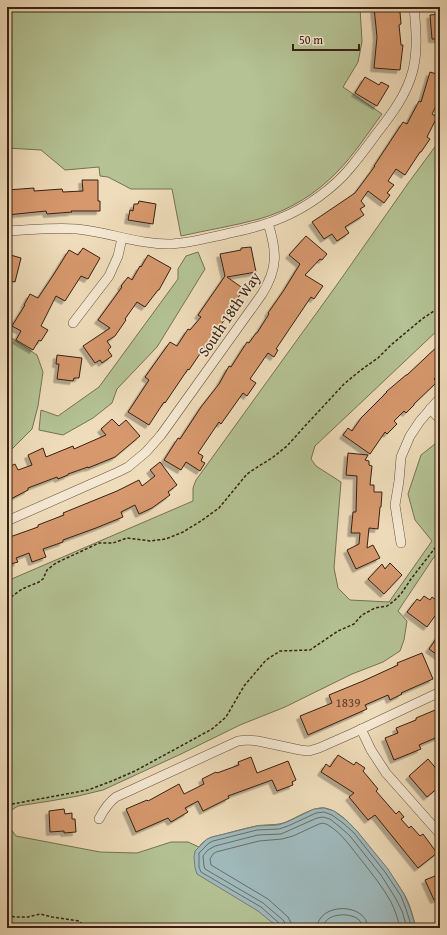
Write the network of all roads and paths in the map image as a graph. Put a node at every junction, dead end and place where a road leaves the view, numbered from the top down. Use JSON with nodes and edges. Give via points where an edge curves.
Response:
{"nodes":[{"id":1,"x":414,"y":7,"type":"edge"},
{"id":2,"x":268,"y":223,"type":"junction"},
{"id":3,"x":7,"y":231,"type":"edge"},
{"id":4,"x":122,"y":238,"type":"junction"},
{"id":5,"x":440,"y":308,"type":"edge"},
{"id":6,"x":73,"y":323,"type":"dead end"},
{"id":7,"x":440,"y":398,"type":"edge"},
{"id":8,"x":430,"y":409,"type":"junction"},
{"id":9,"x":440,"y":419,"type":"edge"},
{"id":10,"x":7,"y":521,"type":"edge"},
{"id":11,"x":401,"y":543,"type":"dead end"},
{"id":12,"x":440,"y":548,"type":"edge"},
{"id":13,"x":7,"y":600,"type":"edge"},
{"id":14,"x":440,"y":692,"type":"edge"},
{"id":15,"x":360,"y":729,"type":"junction"},
{"id":16,"x":7,"y":805,"type":"edge"},
{"id":17,"x":100,"y":819,"type":"dead end"},
{"id":18,"x":440,"y":834,"type":"edge"},
{"id":19,"x":7,"y":915,"type":"edge"},
{"id":20,"x":86,"y":928,"type":"edge"}],
"edges":[{"from":1,"to":2,"type":"street","via":[[416,58],[404,95],[351,167],[326,192],[282,218]]},
{"from":2,"to":4,"type":"street","via":[[246,230],[174,244],[155,244]]},
{"from":2,"to":10,"type":"street","name":"South 18th Way","via":[[275,257],[268,285],[153,445],[118,472]]},
{"from":3,"to":4,"type":"street","via":[[76,229]]},
{"from":4,"to":6,"type":"street","via":[[118,256],[109,276]]},
{"from":5,"to":13,"type":"path","via":[[422,319],[344,384],[287,446],[247,474],[219,508],[201,521],[166,539],[150,542],[127,538],[113,543],[98,543],[56,563],[47,570],[43,579]]},
{"from":7,"to":8,"type":"street"},
{"from":8,"to":9,"type":"street"},
{"from":8,"to":11,"type":"street","via":[[397,457],[399,481],[395,505]]},
{"from":12,"to":16,"type":"path","via":[[436,548],[401,594],[387,606],[375,608],[362,615],[354,624],[338,631],[310,650],[280,650],[266,660],[244,686],[226,717],[212,729],[135,771],[88,790]]},
{"from":14,"to":15,"type":"street"},
{"from":15,"to":17,"type":"street","via":[[309,751],[258,741],[238,741],[116,797],[109,802]]},
{"from":15,"to":18,"type":"street","via":[[386,773]]},
{"from":19,"to":20,"type":"path","via":[[28,917],[40,914],[79,921]]}]}
